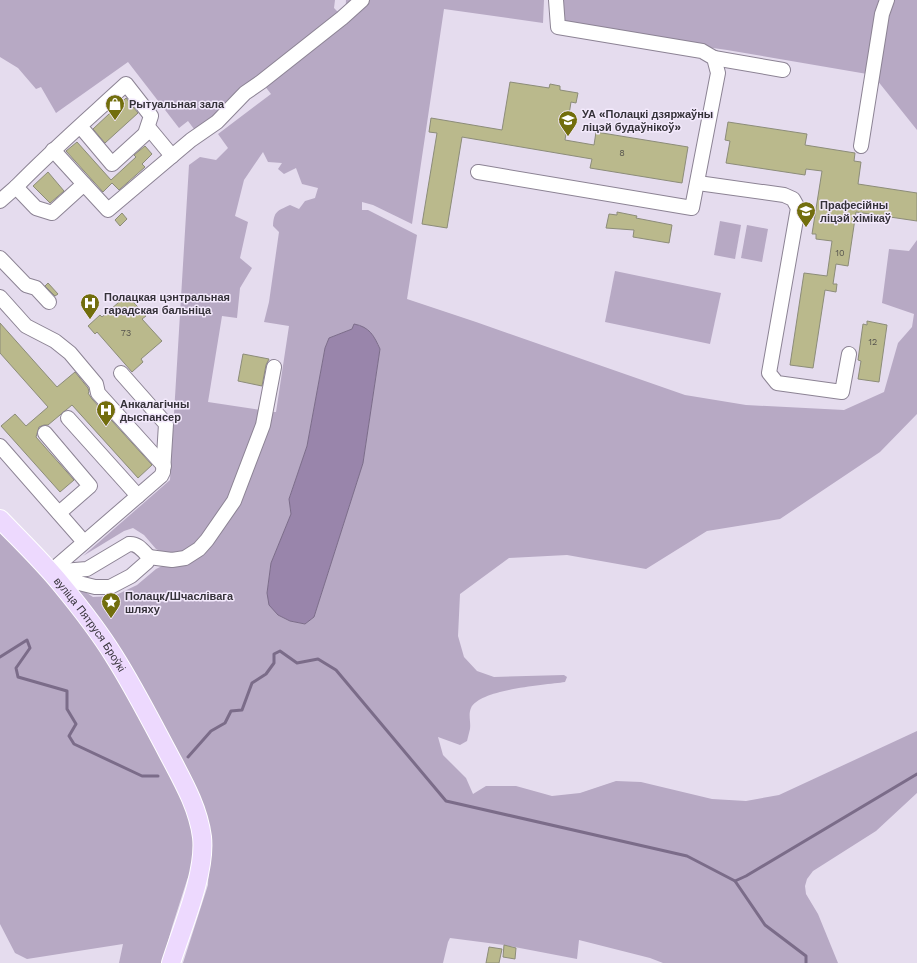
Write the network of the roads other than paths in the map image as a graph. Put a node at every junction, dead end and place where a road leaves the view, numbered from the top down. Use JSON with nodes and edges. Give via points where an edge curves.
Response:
{"nodes":[{"id":1,"x":362,"y":0,"type":"edge"},
{"id":2,"x":556,"y":0,"type":"edge"},
{"id":3,"x":887,"y":0,"type":"edge"},
{"id":4,"x":714,"y":58,"type":"junction"},
{"id":5,"x":783,"y":70,"type":"dead end"},
{"id":6,"x":80,"y":126,"type":"junction"},
{"id":7,"x":148,"y":127,"type":"junction"},
{"id":8,"x":861,"y":146,"type":"dead end"},
{"id":9,"x":53,"y":150,"type":"junction"},
{"id":10,"x":172,"y":156,"type":"junction"},
{"id":11,"x":478,"y":172,"type":"dead end"},
{"id":12,"x":698,"y":183,"type":"junction"},
{"id":13,"x":84,"y":184,"type":"junction"},
{"id":14,"x":16,"y":187,"type":"junction"},
{"id":15,"x":0,"y":201,"type":"edge"},
{"id":16,"x":0,"y":258,"type":"edge"},
{"id":17,"x":0,"y":297,"type":"edge"},
{"id":18,"x":49,"y":302,"type":"dead end"},
{"id":19,"x":849,"y":354,"type":"dead end"},
{"id":20,"x":274,"y":367,"type":"dead end"},
{"id":21,"x":121,"y":373,"type":"dead end"},
{"id":22,"x":68,"y":418,"type":"dead end"},
{"id":23,"x":45,"y":433,"type":"dead end"},
{"id":24,"x":0,"y":446,"type":"edge"},
{"id":25,"x":164,"y":466,"type":"junction"},
{"id":26,"x":138,"y":496,"type":"junction"},
{"id":27,"x":59,"y":513,"type":"junction"},
{"id":28,"x":0,"y":519,"type":"edge"},
{"id":29,"x":84,"y":542,"type":"junction"},
{"id":30,"x":148,"y":557,"type":"junction"},
{"id":31,"x":55,"y":577,"type":"junction"},
{"id":32,"x":171,"y":963,"type":"edge"}],
"edges":[{"from":1,"to":10,"type":"lane","via":[[245,93],[217,122]]},
{"from":2,"to":4,"type":"lane","via":[[558,27],[702,51]]},
{"from":3,"to":8,"type":"lane","via":[[882,14]]},
{"from":4,"to":5,"type":"lane"},
{"from":4,"to":12,"type":"lane","via":[[718,72]]},
{"from":6,"to":7,"type":"lane","via":[[112,164],[145,134]]},
{"from":6,"to":7,"type":"lane","via":[[126,84],[151,116]]},
{"from":6,"to":9,"type":"lane"},
{"from":7,"to":10,"type":"lane"},
{"from":9,"to":13,"type":"lane"},
{"from":9,"to":14,"type":"lane"},
{"from":10,"to":13,"type":"lane","via":[[108,210]]},
{"from":11,"to":12,"type":"lane","via":[[692,208]]},
{"from":12,"to":19,"type":"lane","via":[[784,195],[793,200],[798,208],[769,373],[777,383],[842,392]]},
{"from":13,"to":14,"type":"lane","via":[[52,213],[36,208]]},
{"from":14,"to":15,"type":"lane"},
{"from":16,"to":18,"type":"lane","via":[[26,285],[36,288]]},
{"from":17,"to":25,"type":"lane","via":[[26,326],[55,341],[70,353],[96,384],[98,393]]},
{"from":20,"to":30,"type":"lane","via":[[263,425],[234,501],[199,549],[185,558],[172,560]]},
{"from":21,"to":25,"type":"lane","via":[[166,424]]},
{"from":22,"to":26,"type":"lane"},
{"from":23,"to":27,"type":"lane","via":[[90,486]]},
{"from":24,"to":27,"type":"lane"},
{"from":25,"to":26,"type":"lane","via":[[161,476]]},
{"from":26,"to":29,"type":"lane"},
{"from":27,"to":29,"type":"lane"},
{"from":28,"to":31,"type":"main road","name":"вуліца Пятруся Броўкі"},
{"from":29,"to":31,"type":"lane"},
{"from":30,"to":31,"type":"lane","via":[[147,562],[131,576],[110,587],[95,587]]},
{"from":30,"to":31,"type":"lane","via":[[138,545],[129,544],[87,570]]},
{"from":31,"to":32,"type":"main road","name":"вуліца Пятруся Броўкі","via":[[114,656],[163,743],[197,815],[202,838],[197,883]]}]}
